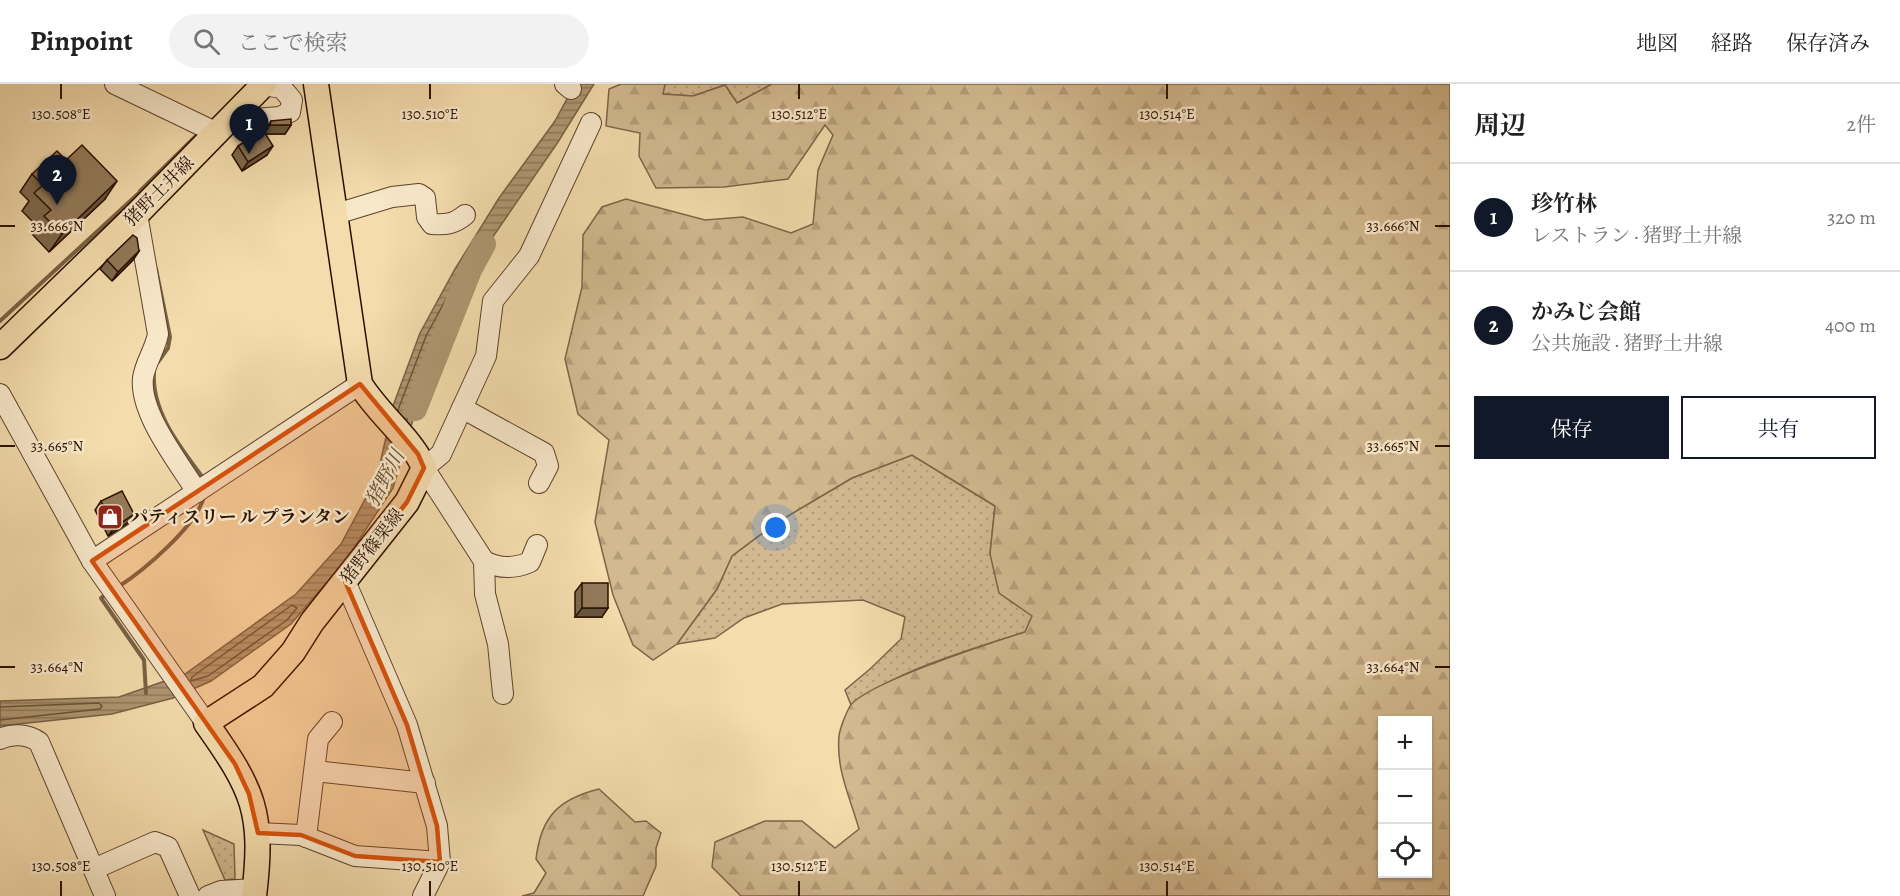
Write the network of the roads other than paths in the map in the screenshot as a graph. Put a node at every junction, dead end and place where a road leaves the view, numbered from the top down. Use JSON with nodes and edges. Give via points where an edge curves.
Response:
{"nodes":[{"id":1,"x":115,"y":84,"type":"edge"},
{"id":2,"x":315,"y":84,"type":"edge"},
{"id":3,"x":264,"y":85,"type":"edge"},
{"id":4,"x":591,"y":123,"type":"dead end"},
{"id":5,"x":223,"y":127,"type":"junction"},
{"id":6,"x":137,"y":214,"type":"junction"},
{"id":7,"x":336,"y":214,"type":"junction"},
{"id":8,"x":465,"y":215,"type":"dead end"},
{"id":9,"x":0,"y":347,"type":"edge"},
{"id":10,"x":360,"y":384,"type":"junction"},
{"id":11,"x":0,"y":394,"type":"edge"},
{"id":12,"x":462,"y":408,"type":"junction"},
{"id":13,"x":421,"y":461,"type":"junction"},
{"id":14,"x":539,"y":483,"type":"dead end"},
{"id":15,"x":197,"y":492,"type":"junction"},
{"id":16,"x":537,"y":545,"type":"dead end"},
{"id":17,"x":92,"y":561,"type":"junction"},
{"id":18,"x":484,"y":561,"type":"junction"},
{"id":19,"x":345,"y":581,"type":"junction"},
{"id":20,"x":503,"y":694,"type":"dead end"},
{"id":21,"x":332,"y":722,"type":"dead end"},
{"id":22,"x":206,"y":723,"type":"junction"},
{"id":23,"x":0,"y":739,"type":"edge"},
{"id":24,"x":315,"y":771,"type":"junction"},
{"id":25,"x":425,"y":783,"type":"junction"},
{"id":26,"x":258,"y":833,"type":"junction"},
{"id":27,"x":306,"y":837,"type":"junction"},
{"id":28,"x":440,"y":862,"type":"junction"},
{"id":29,"x":94,"y":869,"type":"junction"},
{"id":30,"x":254,"y":893,"type":"edge"},
{"id":31,"x":105,"y":896,"type":"edge"},
{"id":32,"x":190,"y":896,"type":"edge"},
{"id":33,"x":208,"y":896,"type":"edge"},
{"id":34,"x":423,"y":896,"type":"edge"}],
"edges":[{"from":1,"to":5,"type":"street"},
{"from":2,"to":7,"type":"main road"},
{"from":3,"to":5,"type":"main road","name":"猪野土井線"},
{"from":3,"to":5,"type":"street","via":[[282,88],[292,100],[290,112]]},
{"from":4,"to":12,"type":"street","via":[[529,256],[493,301],[486,356]]},
{"from":5,"to":6,"type":"main road","name":"猪野土井線"},
{"from":6,"to":9,"type":"main road","name":"猪野土井線"},
{"from":6,"to":15,"type":"street","via":[[158,334],[145,369],[144,393],[156,427]]},
{"from":7,"to":8,"type":"street","via":[[392,197],[419,194],[425,198],[427,217],[432,224],[447,225]]},
{"from":7,"to":10,"type":"main road"},
{"from":10,"to":13,"type":"main road"},
{"from":10,"to":15,"type":"street"},
{"from":11,"to":17,"type":"street"},
{"from":12,"to":13,"type":"street","via":[[441,454]]},
{"from":12,"to":14,"type":"street","via":[[544,453],[548,466]]},
{"from":13,"to":18,"type":"street"},
{"from":13,"to":19,"type":"main road","name":"猪野篠栗線","via":[[407,502]]},
{"from":15,"to":17,"type":"street"},
{"from":16,"to":18,"type":"street","via":[[530,562],[519,567],[493,566]]},
{"from":17,"to":22,"type":"street"},
{"from":18,"to":20,"type":"street","via":[[485,594],[498,644]]},
{"from":19,"to":22,"type":"main road","name":"猪野篠栗線","via":[[293,652],[262,686]]},
{"from":19,"to":25,"type":"street","via":[[399,705]]},
{"from":21,"to":24,"type":"street","via":[[318,739]]},
{"from":22,"to":26,"type":"main road","via":[[243,779]]},
{"from":23,"to":29,"type":"street","via":[[31,736],[39,742]]},
{"from":24,"to":25,"type":"street"},
{"from":24,"to":27,"type":"street"},
{"from":25,"to":28,"type":"street","via":[[437,826]]},
{"from":26,"to":27,"type":"street"},
{"from":26,"to":30,"type":"main road"},
{"from":27,"to":28,"type":"street","via":[[355,856]]},
{"from":28,"to":34,"type":"street"},
{"from":29,"to":31,"type":"street"},
{"from":29,"to":32,"type":"street","via":[[155,842],[168,847]]},
{"from":30,"to":33,"type":"street","via":[[221,891]]}]}
